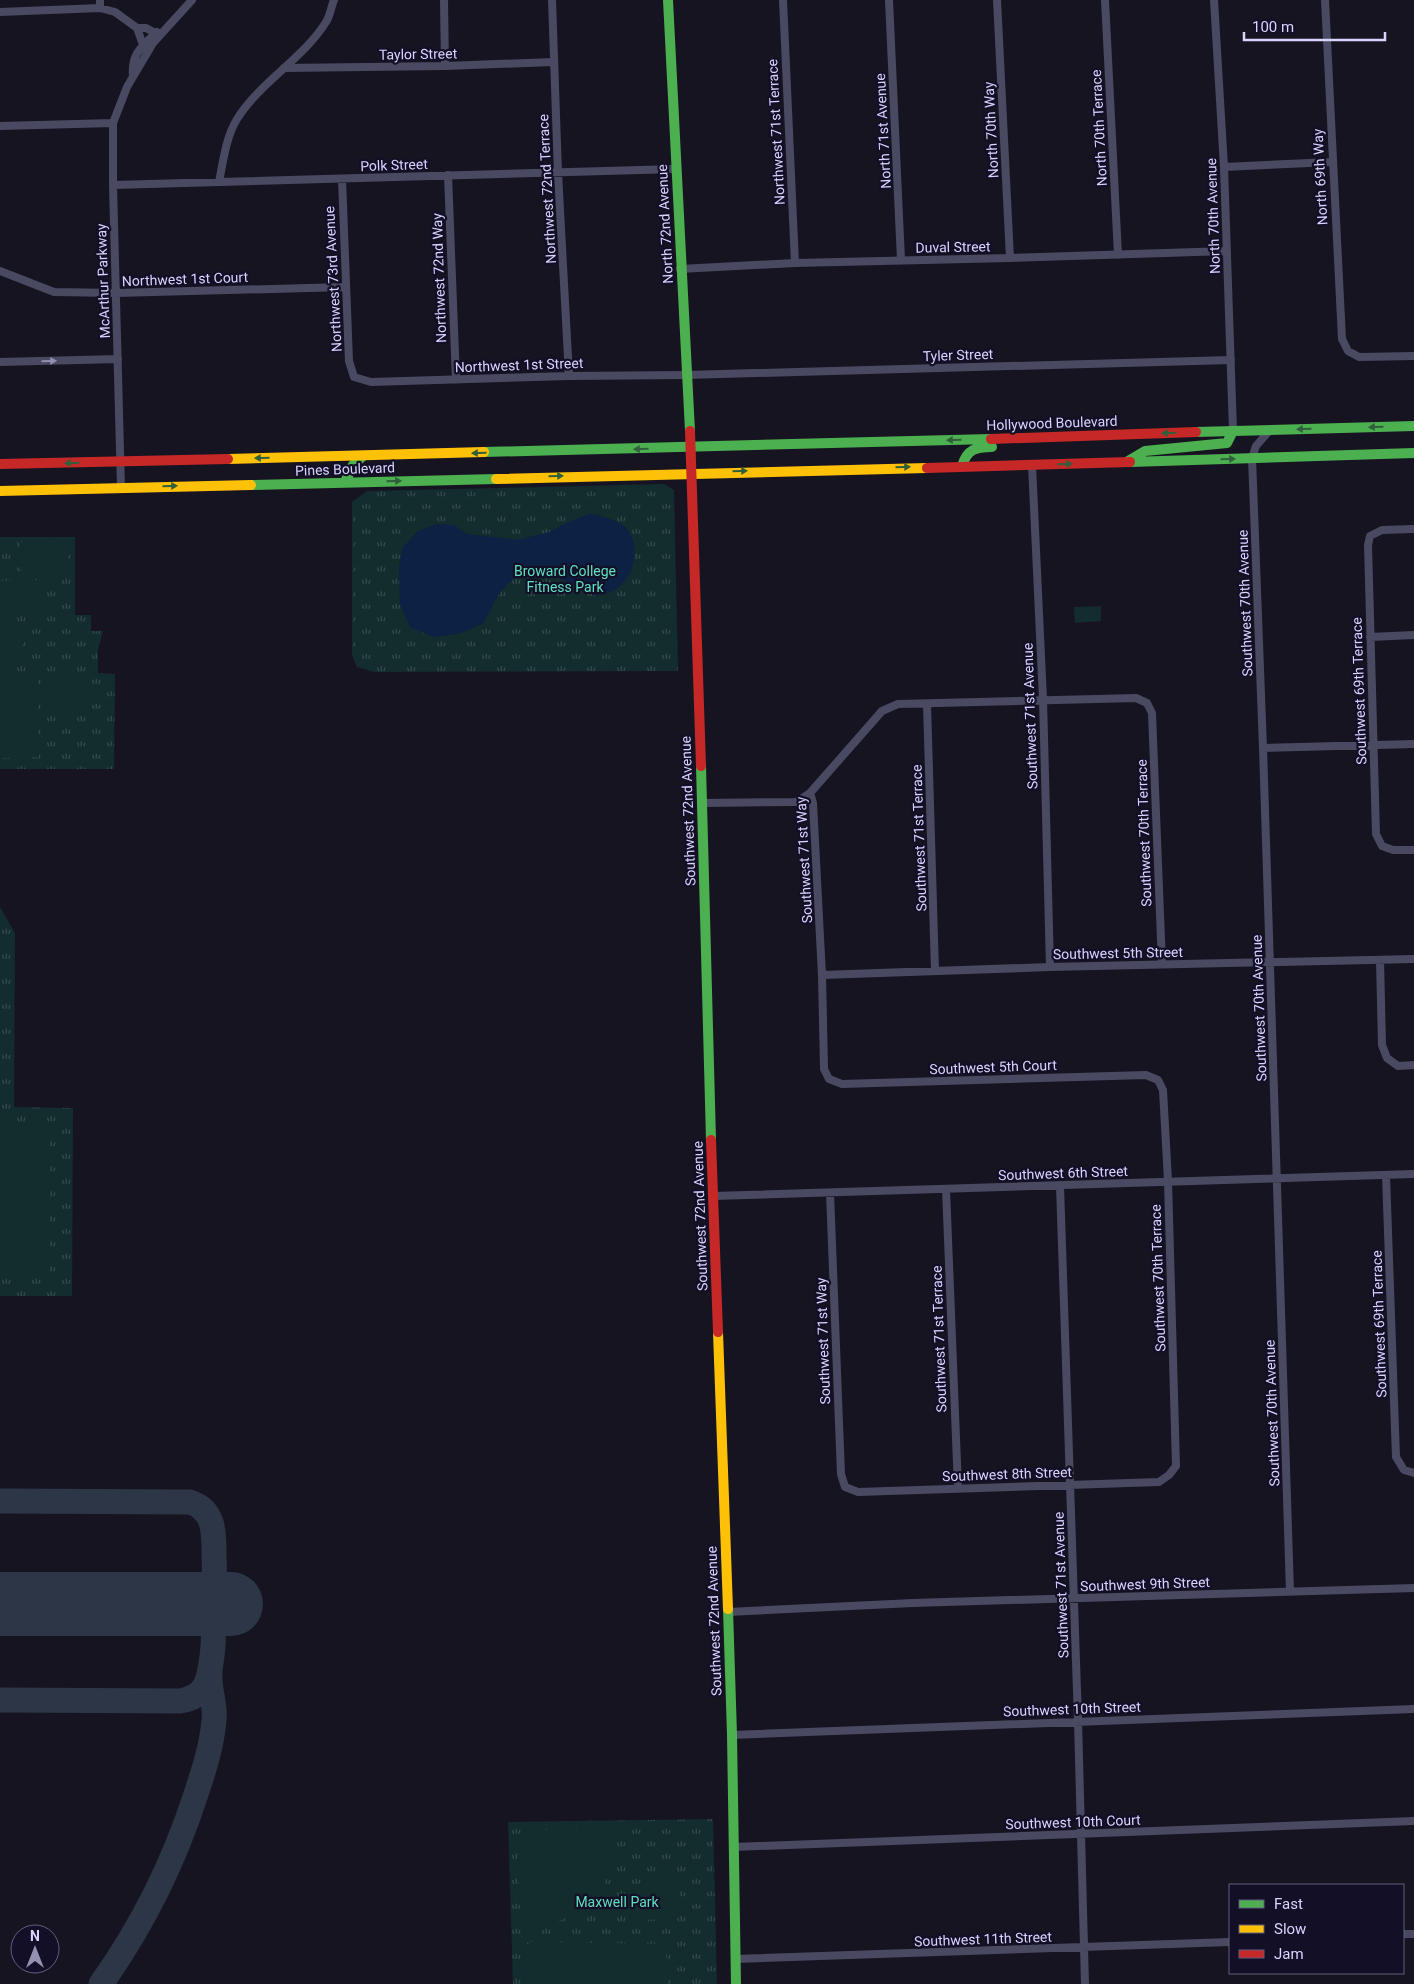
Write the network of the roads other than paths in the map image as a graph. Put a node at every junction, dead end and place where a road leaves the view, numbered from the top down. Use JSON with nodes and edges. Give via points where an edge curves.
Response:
{"nodes":[{"id":1,"x":192,"y":0,"type":"edge"},
{"id":2,"x":334,"y":0,"type":"edge"},
{"id":3,"x":444,"y":0,"type":"edge"},
{"id":4,"x":552,"y":0,"type":"edge"},
{"id":5,"x":668,"y":0,"type":"edge"},
{"id":6,"x":783,"y":0,"type":"edge"},
{"id":7,"x":889,"y":0,"type":"edge"},
{"id":8,"x":997,"y":0,"type":"edge"},
{"id":9,"x":1105,"y":0,"type":"edge"},
{"id":10,"x":1214,"y":0,"type":"edge"},
{"id":11,"x":1325,"y":0,"type":"edge"},
{"id":12,"x":100,"y":4,"type":"edge"},
{"id":13,"x":0,"y":12,"type":"edge"},
{"id":14,"x":137,"y":28,"type":"junction"},
{"id":15,"x":158,"y":34,"type":"junction"},
{"id":16,"x":143,"y":45,"type":"junction"},
{"id":17,"x":554,"y":62,"type":"junction"},
{"id":18,"x":445,"y":66,"type":"junction"},
{"id":19,"x":284,"y":68,"type":"junction"},
{"id":20,"x":133,"y":77,"type":"junction"},
{"id":21,"x":113,"y":122,"type":"junction"},
{"id":22,"x":0,"y":126,"type":"edge"},
{"id":23,"x":1332,"y":162,"type":"junction"},
{"id":24,"x":1224,"y":167,"type":"junction"},
{"id":25,"x":676,"y":169,"type":"junction"},
{"id":26,"x":558,"y":173,"type":"junction"},
{"id":27,"x":448,"y":176,"type":"junction"},
{"id":28,"x":342,"y":179,"type":"junction"},
{"id":29,"x":219,"y":182,"type":"junction"},
{"id":30,"x":113,"y":185,"type":"junction"},
{"id":31,"x":1227,"y":251,"type":"junction"},
{"id":32,"x":1118,"y":254,"type":"junction"},
{"id":33,"x":1010,"y":258,"type":"junction"},
{"id":34,"x":901,"y":260,"type":"junction"},
{"id":35,"x":795,"y":263,"type":"junction"},
{"id":36,"x":680,"y":269,"type":"junction"},
{"id":37,"x":0,"y":271,"type":"edge"},
{"id":38,"x":345,"y":286,"type":"junction"},
{"id":39,"x":116,"y":293,"type":"junction"},
{"id":40,"x":1414,"y":356,"type":"edge"},
{"id":41,"x":118,"y":359,"type":"junction"},
{"id":42,"x":1231,"y":360,"type":"junction"},
{"id":43,"x":0,"y":362,"type":"edge"},
{"id":44,"x":686,"y":375,"type":"junction"},
{"id":45,"x":569,"y":376,"type":"junction"},
{"id":46,"x":354,"y":377,"type":"joint"},
{"id":47,"x":456,"y":380,"type":"junction"},
{"id":48,"x":1414,"y":426,"type":"edge"},
{"id":49,"x":1270,"y":430,"type":"junction"},
{"id":50,"x":1233,"y":431,"type":"junction"},
{"id":51,"x":1053,"y":437,"type":"junction"},
{"id":52,"x":690,"y":448,"type":"junction"},
{"id":53,"x":1414,"y":453,"type":"edge"},
{"id":54,"x":363,"y":456,"type":"junction"},
{"id":55,"x":1252,"y":458,"type":"junction"},
{"id":56,"x":121,"y":461,"type":"junction"},
{"id":57,"x":1128,"y":462,"type":"junction"},
{"id":58,"x":0,"y":464,"type":"edge"},
{"id":59,"x":1032,"y":465,"type":"junction"},
{"id":60,"x":962,"y":466,"type":"junction"},
{"id":61,"x":692,"y":472,"type":"junction"},
{"id":62,"x":345,"y":482,"type":"junction"},
{"id":63,"x":121,"y":488,"type":"junction"},
{"id":64,"x":0,"y":491,"type":"edge"},
{"id":65,"x":1414,"y":529,"type":"edge"},
{"id":66,"x":1414,"y":635,"type":"edge"},
{"id":67,"x":1370,"y":637,"type":"junction"},
{"id":68,"x":1043,"y":700,"type":"junction"},
{"id":69,"x":1147,"y":703,"type":"joint"},
{"id":70,"x":927,"y":704,"type":"junction"},
{"id":71,"x":1414,"y":744,"type":"edge"},
{"id":72,"x":1373,"y":745,"type":"junction"},
{"id":73,"x":1263,"y":748,"type":"junction"},
{"id":74,"x":810,"y":793,"type":"junction"},
{"id":75,"x":702,"y":803,"type":"junction"},
{"id":76,"x":1414,"y":850,"type":"edge"},
{"id":77,"x":1414,"y":958,"type":"edge"},
{"id":78,"x":1380,"y":960,"type":"junction"},
{"id":79,"x":1270,"y":963,"type":"junction"},
{"id":80,"x":1162,"y":964,"type":"junction"},
{"id":81,"x":1050,"y":967,"type":"junction"},
{"id":82,"x":935,"y":971,"type":"junction"},
{"id":83,"x":822,"y":975,"type":"junction"},
{"id":84,"x":1414,"y":1066,"type":"edge"},
{"id":85,"x":830,"y":1079,"type":"joint"},
{"id":86,"x":1158,"y":1080,"type":"joint"},
{"id":87,"x":1414,"y":1174,"type":"edge"},
{"id":88,"x":1386,"y":1175,"type":"junction"},
{"id":89,"x":1276,"y":1178,"type":"junction"},
{"id":90,"x":1168,"y":1181,"type":"junction"},
{"id":91,"x":1060,"y":1186,"type":"junction"},
{"id":92,"x":946,"y":1189,"type":"junction"},
{"id":93,"x":830,"y":1193,"type":"junction"},
{"id":94,"x":713,"y":1196,"type":"junction"},
{"id":95,"x":1414,"y":1473,"type":"edge"},
{"id":96,"x":1170,"y":1475,"type":"joint"},
{"id":97,"x":1070,"y":1485,"type":"junction"},
{"id":98,"x":845,"y":1487,"type":"joint"},
{"id":99,"x":958,"y":1488,"type":"junction"},
{"id":100,"x":1414,"y":1588,"type":"edge"},
{"id":101,"x":1290,"y":1592,"type":"junction"},
{"id":102,"x":1074,"y":1599,"type":"junction"},
{"id":103,"x":728,"y":1612,"type":"junction"},
{"id":104,"x":1414,"y":1709,"type":"edge"},
{"id":105,"x":1078,"y":1721,"type":"junction"},
{"id":106,"x":732,"y":1735,"type":"junction"},
{"id":107,"x":1414,"y":1822,"type":"edge"},
{"id":108,"x":1081,"y":1835,"type":"junction"},
{"id":109,"x":734,"y":1846,"type":"junction"},
{"id":110,"x":1229,"y":1942,"type":"edge"},
{"id":111,"x":1084,"y":1948,"type":"junction"},
{"id":112,"x":736,"y":1959,"type":"junction"},
{"id":113,"x":736,"y":1984,"type":"edge"},
{"id":114,"x":1084,"y":1984,"type":"edge"}],
"edges":[{"from":1,"to":15,"type":"street","name":"McArthur Parkway"},
{"from":2,"to":19,"type":"street","via":[[327,21]]},
{"from":3,"to":18,"type":"street"},
{"from":4,"to":17,"type":"street","name":"Northwest 72nd Terrace"},
{"from":5,"to":25,"type":"main road","name":"North 72nd Avenue"},
{"from":6,"to":35,"type":"street","name":"Northwest 71st Terrace"},
{"from":7,"to":34,"type":"street","name":"North 71st Avenue"},
{"from":8,"to":33,"type":"street","name":"North 70th Way"},
{"from":9,"to":32,"type":"street","name":"North 70th Terrace"},
{"from":10,"to":24,"type":"street","name":"North 70th Avenue"},
{"from":11,"to":23,"type":"street","name":"North 69th Way"},
{"from":12,"to":13,"type":"street"},
{"from":12,"to":14,"type":"street"},
{"from":14,"to":15,"type":"street"},
{"from":14,"to":16,"type":"street"},
{"from":15,"to":16,"type":"street","name":"McArthur Parkway"},
{"from":15,"to":20,"type":"street","name":"McArthur Parkway"},
{"from":16,"to":20,"type":"street","name":"McArthur Parkway","via":[[132,65]]},
{"from":17,"to":18,"type":"street","name":"Taylor Street"},
{"from":17,"to":26,"type":"street","name":"Northwest 72nd Terrace"},
{"from":18,"to":19,"type":"street","name":"Taylor Street"},
{"from":19,"to":29,"type":"street","via":[[236,120]]},
{"from":20,"to":21,"type":"street","name":"McArthur Parkway"},
{"from":21,"to":22,"type":"street"},
{"from":21,"to":30,"type":"street","name":"McArthur Parkway"},
{"from":23,"to":24,"type":"street"},
{"from":23,"to":40,"type":"street","name":"North 69th Way","via":[[1342,339],[1348,351],[1359,357]]},
{"from":24,"to":31,"type":"street","name":"North 70th Avenue"},
{"from":25,"to":26,"type":"street","name":"Polk Street"},
{"from":25,"to":36,"type":"main road","name":"North 72nd Avenue"},
{"from":26,"to":27,"type":"street","name":"Polk Street"},
{"from":26,"to":45,"type":"street","name":"Northwest 72nd Terrace"},
{"from":27,"to":28,"type":"street","name":"Polk Street"},
{"from":27,"to":47,"type":"street","name":"Northwest 72nd Way"},
{"from":28,"to":29,"type":"street","name":"Polk Street"},
{"from":28,"to":38,"type":"street","name":"Northwest 73rd Avenue"},
{"from":29,"to":30,"type":"street","name":"Polk Street"},
{"from":30,"to":39,"type":"street","name":"McArthur Parkway"},
{"from":31,"to":32,"type":"street","name":"Duval Street"},
{"from":31,"to":42,"type":"street","name":"North 70th Avenue"},
{"from":32,"to":33,"type":"street","name":"Duval Street"},
{"from":33,"to":34,"type":"street","name":"Duval Street"},
{"from":34,"to":35,"type":"street","name":"Duval Street"},
{"from":35,"to":36,"type":"street","name":"Duval Street"},
{"from":36,"to":44,"type":"main road","name":"North 72nd Avenue"},
{"from":37,"to":39,"type":"street","name":"Northwest 1st Court","via":[[54,292]]},
{"from":38,"to":39,"type":"street","name":"Northwest 1st Court"},
{"from":38,"to":46,"type":"street","name":"Northwest 73rd Avenue"},
{"from":39,"to":41,"type":"street","name":"McArthur Parkway"},
{"from":43,"to":41,"type":"street","one_way":true},
{"from":41,"to":56,"type":"street","name":"McArthur Parkway"},
{"from":42,"to":44,"type":"street","name":"Tyler Street"},
{"from":42,"to":50,"type":"street","name":"North 70th Avenue"},
{"from":44,"to":45,"type":"street","name":"Northwest 1st Street"},
{"from":44,"to":52,"type":"main road","name":"North 72nd Avenue"},
{"from":45,"to":47,"type":"street","name":"Northwest 1st Street"},
{"from":46,"to":47,"type":"street","name":"Northwest 1st Street","via":[[371,382]]},
{"from":48,"to":49,"type":"main road","name":"Hollywood Boulevard","one_way":true},
{"from":49,"to":50,"type":"main road","name":"Hollywood Boulevard"},
{"from":49,"to":55,"type":"street","via":[[1256,446]]},
{"from":50,"to":51,"type":"main road","name":"Hollywood Boulevard","one_way":true},
{"from":50,"to":57,"type":"main road","via":[[1227,443],[1145,451]]},
{"from":51,"to":52,"type":"main road","name":"Hollywood Boulevard","one_way":true},
{"from":51,"to":60,"type":"main road","via":[[1048,445],[978,447],[965,455]]},
{"from":52,"to":54,"type":"main road","name":"Pines Boulevard","one_way":true},
{"from":52,"to":61,"type":"main road","name":"Southwest 72nd Avenue"},
{"from":53,"to":55,"type":"main road"},
{"from":54,"to":56,"type":"main road","name":"Pines Boulevard","one_way":true},
{"from":54,"to":62,"type":"main road","via":[[353,465]]},
{"from":57,"to":55,"type":"main road","one_way":true},
{"from":55,"to":73,"type":"street","name":"Southwest 70th Avenue"},
{"from":56,"to":58,"type":"main road","name":"Pines Boulevard","one_way":true},
{"from":56,"to":63,"type":"street","name":"McArthur Parkway"},
{"from":59,"to":57,"type":"main road","one_way":true},
{"from":59,"to":60,"type":"main road"},
{"from":59,"to":68,"type":"street","name":"Southwest 71st Avenue"},
{"from":61,"to":60,"type":"main road","one_way":true},
{"from":62,"to":61,"type":"main road","name":"Pines Boulevard","one_way":true},
{"from":61,"to":75,"type":"main road","name":"Southwest 72nd Avenue"},
{"from":63,"to":62,"type":"main road","name":"Pines Boulevard","one_way":true},
{"from":63,"to":64,"type":"main road","name":"Pines Boulevard"},
{"from":65,"to":67,"type":"street","name":"Southwest 69th Terrace","via":[[1382,530],[1370,536]]},
{"from":66,"to":67,"type":"street"},
{"from":67,"to":72,"type":"street","name":"Southwest 69th Terrace"},
{"from":68,"to":69,"type":"street","name":"Southwest 71st Way","via":[[1136,698]]},
{"from":68,"to":70,"type":"street","name":"Southwest 71st Way"},
{"from":68,"to":81,"type":"street","name":"Southwest 71st Avenue"},
{"from":69,"to":80,"type":"street","name":"Southwest 70th Terrace","via":[[1152,713]]},
{"from":70,"to":74,"type":"street","name":"Southwest 71st Way","via":[[898,704],[882,710]]},
{"from":70,"to":82,"type":"street","name":"Southwest 71st Terrace"},
{"from":71,"to":72,"type":"street"},
{"from":72,"to":73,"type":"street"},
{"from":72,"to":76,"type":"street","name":"Southwest 69th Terrace","via":[[1376,834],[1382,846],[1393,850]]},
{"from":73,"to":79,"type":"street","name":"Southwest 70th Avenue"},
{"from":74,"to":75,"type":"street","via":[[796,802]]},
{"from":74,"to":83,"type":"street","name":"Southwest 71st Way"},
{"from":75,"to":94,"type":"main road","name":"Southwest 72nd Avenue"},
{"from":77,"to":78,"type":"street","name":"Southwest 5th Street"},
{"from":78,"to":79,"type":"street","name":"Southwest 5th Street"},
{"from":78,"to":84,"type":"street","via":[[1382,1045],[1387,1058],[1398,1066]]},
{"from":79,"to":80,"type":"street","name":"Southwest 5th Street"},
{"from":79,"to":89,"type":"street","name":"Southwest 70th Avenue"},
{"from":80,"to":81,"type":"street","name":"Southwest 5th Street"},
{"from":81,"to":82,"type":"street","name":"Southwest 5th Street"},
{"from":82,"to":83,"type":"street","name":"Southwest 5th Street"},
{"from":83,"to":85,"type":"street","name":"Southwest 71st Way","via":[[824,1069]]},
{"from":85,"to":86,"type":"street","name":"Southwest 5th Court","via":[[842,1084],[1146,1075]]},
{"from":86,"to":90,"type":"street","name":"Southwest 70th Terrace","via":[[1163,1090]]},
{"from":87,"to":88,"type":"street","name":"Southwest 6th Street"},
{"from":88,"to":89,"type":"street","name":"Southwest 6th Street"},
{"from":88,"to":95,"type":"street","name":"Southwest 69th Terrace","via":[[1396,1457],[1404,1470]]},
{"from":89,"to":90,"type":"street","name":"Southwest 6th Street"},
{"from":89,"to":101,"type":"street","name":"Southwest 70th Avenue"},
{"from":90,"to":91,"type":"street","name":"Southwest 6th Street"},
{"from":90,"to":96,"type":"street","name":"Southwest 70th Terrace","via":[[1176,1466]]},
{"from":91,"to":92,"type":"street","name":"Southwest 6th Street"},
{"from":91,"to":97,"type":"street","name":"Southwest 71st Avenue"},
{"from":92,"to":93,"type":"street","name":"Southwest 6th Street"},
{"from":92,"to":99,"type":"street","name":"Southwest 71st Terrace"},
{"from":93,"to":94,"type":"street","name":"Southwest 6th Street"},
{"from":93,"to":98,"type":"street","name":"Southwest 71st Way","via":[[841,1474]]},
{"from":94,"to":103,"type":"main road","name":"Southwest 72nd Avenue"},
{"from":96,"to":97,"type":"street","name":"Southwest 8th Street","via":[[1159,1482]]},
{"from":97,"to":99,"type":"street","name":"Southwest 8th Street"},
{"from":97,"to":102,"type":"street","name":"Southwest 71st Avenue"},
{"from":98,"to":99,"type":"street","name":"Southwest 8th Street","via":[[858,1492]]},
{"from":100,"to":101,"type":"street","name":"Southwest 9th Street"},
{"from":101,"to":102,"type":"street","name":"Southwest 9th Street"},
{"from":102,"to":103,"type":"street","name":"Southwest 9th Street"},
{"from":102,"to":105,"type":"street","name":"Southwest 71st Avenue"},
{"from":103,"to":106,"type":"main road","name":"Southwest 72nd Avenue"},
{"from":104,"to":105,"type":"street","name":"Southwest 10th Street"},
{"from":105,"to":106,"type":"street","name":"Southwest 10th Street"},
{"from":105,"to":108,"type":"street","name":"Southwest 71st Avenue"},
{"from":106,"to":109,"type":"main road","name":"Southwest 72nd Avenue"},
{"from":107,"to":108,"type":"street","name":"Southwest 10th Court"},
{"from":108,"to":109,"type":"street","name":"Southwest 10th Court"},
{"from":108,"to":111,"type":"street","name":"Southwest 71st Avenue"},
{"from":109,"to":112,"type":"main road","name":"Southwest 72nd Avenue"},
{"from":110,"to":111,"type":"street","name":"Southwest 11th Street"},
{"from":111,"to":112,"type":"street","name":"Southwest 11th Street"},
{"from":111,"to":114,"type":"street","name":"Southwest 71st Avenue"},
{"from":112,"to":113,"type":"main road","name":"Southwest 72nd Avenue"}]}
